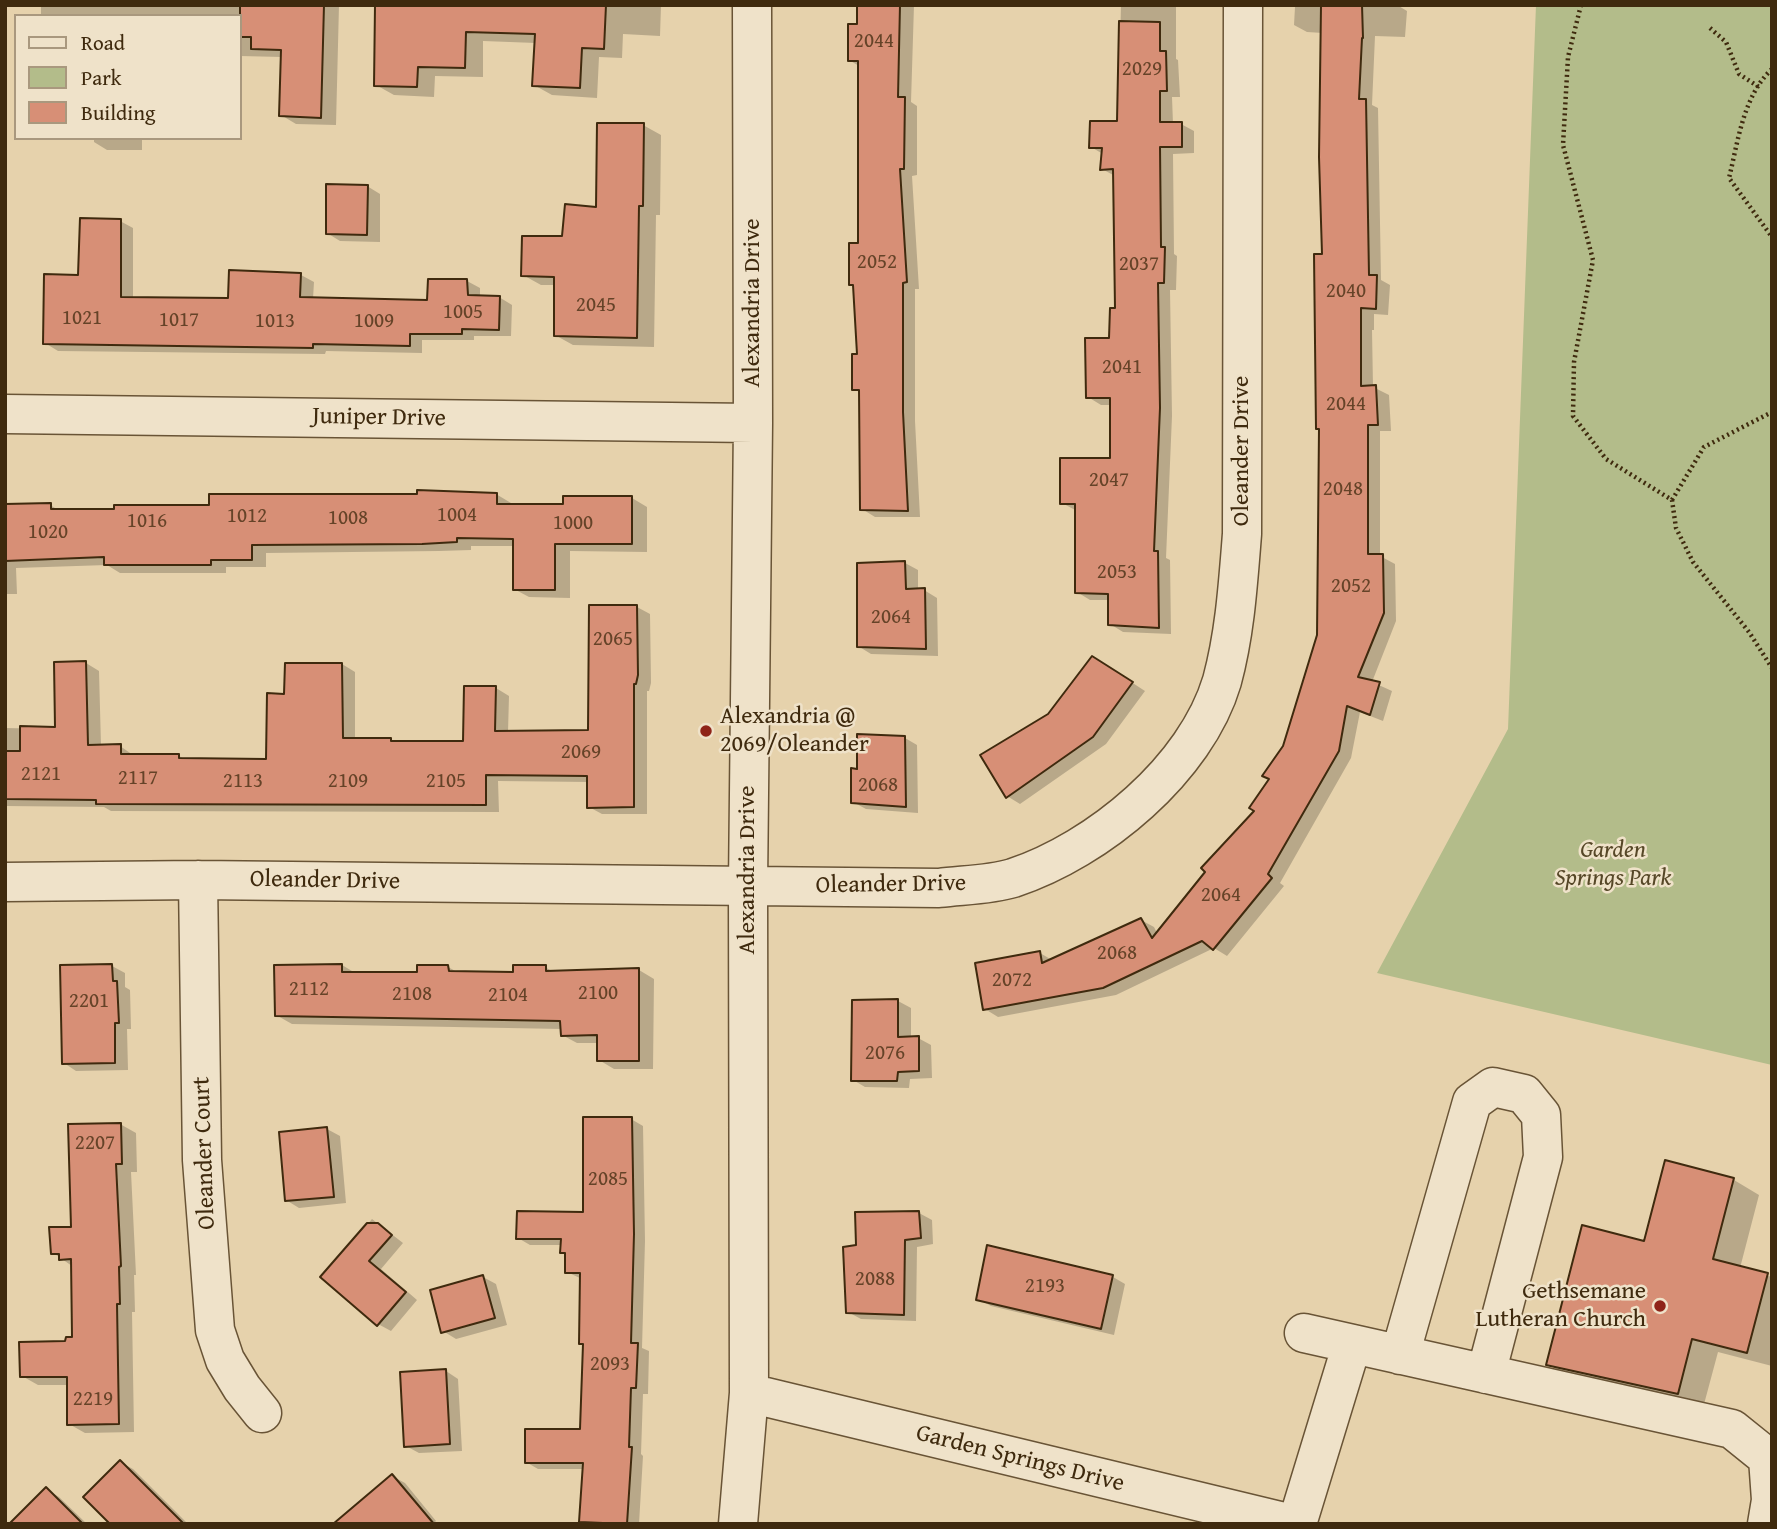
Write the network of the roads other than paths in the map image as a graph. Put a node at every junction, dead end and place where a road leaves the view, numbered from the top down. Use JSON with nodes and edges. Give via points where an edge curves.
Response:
{"nodes":[{"id":1,"x":752,"y":5,"type":"edge"},
{"id":2,"x":1243,"y":5,"type":"edge"},
{"id":3,"x":5,"y":414,"type":"edge"},
{"id":4,"x":753,"y":423,"type":"junction"},
{"id":5,"x":198,"y":880,"type":"junction"},
{"id":6,"x":5,"y":882,"type":"edge"},
{"id":7,"x":748,"y":886,"type":"junction"},
{"id":8,"x":1304,"y":1333,"type":"dead end"},
{"id":9,"x":1352,"y":1344,"type":"junction"},
{"id":10,"x":1400,"y":1354,"type":"junction"},
{"id":11,"x":1486,"y":1374,"type":"junction"},
{"id":12,"x":749,"y":1393,"type":"junction"},
{"id":13,"x":262,"y":1413,"type":"dead end"},
{"id":14,"x":1236,"y":1518,"type":"edge"},
{"id":15,"x":738,"y":1524,"type":"edge"},
{"id":16,"x":1295,"y":1524,"type":"edge"},
{"id":17,"x":1767,"y":1524,"type":"edge"}],
"edges":[{"from":1,"to":4,"type":"street","name":"Alexandria Drive"},
{"from":2,"to":7,"type":"street","name":"Oleander Drive","via":[[1242,534],[1235,622],[1221,683],[1202,727],[1173,769],[1109,828],[1066,855],[1011,878],[939,888]]},
{"from":3,"to":4,"type":"street","name":"Juniper Drive"},
{"from":4,"to":7,"type":"street","name":"Alexandria Drive"},
{"from":5,"to":6,"type":"street","name":"Oleander Drive"},
{"from":5,"to":7,"type":"street","name":"Oleander Drive"},
{"from":5,"to":13,"type":"street","name":"Oleander Court","via":[[202,1160],[215,1330],[225,1360]]},
{"from":7,"to":12,"type":"street","name":"Alexandria Drive"},
{"from":8,"to":9,"type":"street"},
{"from":9,"to":10,"type":"street"},
{"from":9,"to":16,"type":"street"},
{"from":10,"to":11,"type":"street"},
{"from":10,"to":11,"type":"street","via":[[1472,1102],[1493,1087],[1524,1094],[1541,1115],[1543,1157]]},
{"from":11,"to":17,"type":"street","via":[[1732,1429],[1768,1458],[1772,1500]]},
{"from":12,"to":14,"type":"street","name":"Garden Springs Drive"},
{"from":12,"to":15,"type":"street","name":"Alexandria Drive"},
{"from":14,"to":16,"type":"street","name":"Garden Springs Drive"}]}
